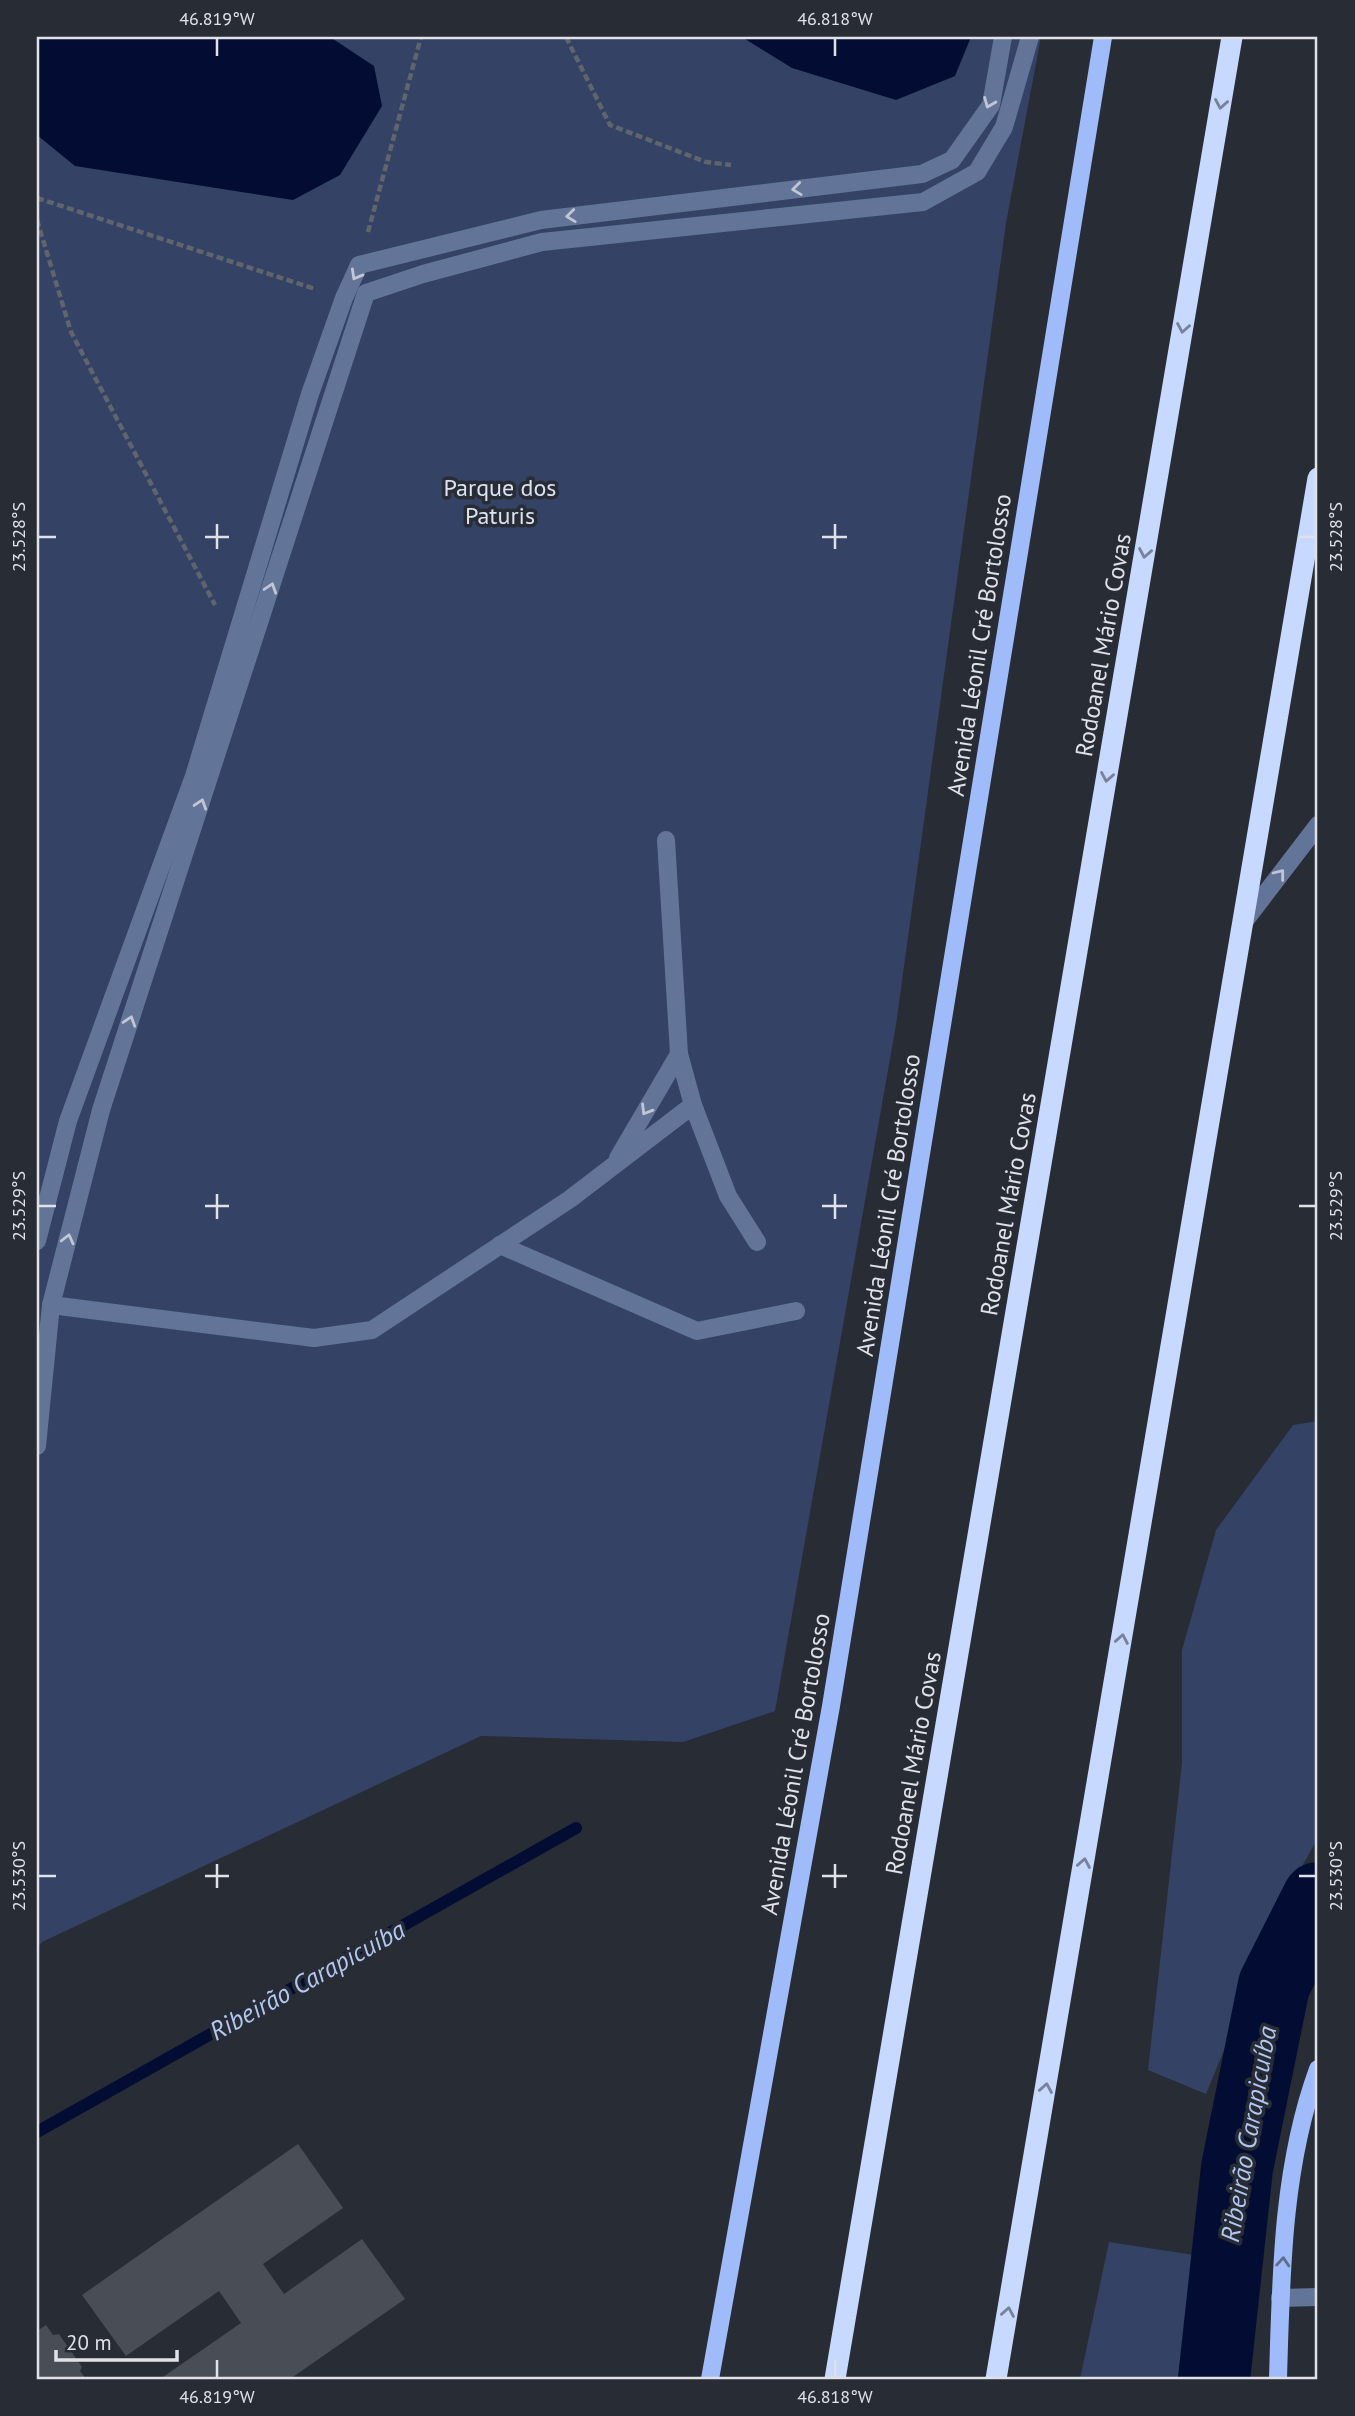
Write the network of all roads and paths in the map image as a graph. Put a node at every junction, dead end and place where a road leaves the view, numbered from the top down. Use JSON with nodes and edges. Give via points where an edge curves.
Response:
{"nodes":[{"id":1,"x":421,"y":37,"type":"edge"},
{"id":2,"x":566,"y":37,"type":"edge"},
{"id":3,"x":1003,"y":37,"type":"edge"},
{"id":4,"x":1030,"y":37,"type":"edge"},
{"id":5,"x":1103,"y":37,"type":"edge"},
{"id":6,"x":1232,"y":37,"type":"edge"},
{"id":7,"x":733,"y":165,"type":"dead end"},
{"id":8,"x":37,"y":198,"type":"edge"},
{"id":9,"x":37,"y":220,"type":"edge"},
{"id":10,"x":359,"y":265,"type":"junction"},
{"id":11,"x":344,"y":298,"type":"junction"},
{"id":12,"x":1318,"y":478,"type":"edge"},
{"id":13,"x":235,"y":643,"type":"junction"},
{"id":14,"x":1318,"y":825,"type":"edge"},
{"id":15,"x":666,"y":840,"type":"dead end"},
{"id":16,"x":1243,"y":923,"type":"junction"},
{"id":17,"x":679,"y":1054,"type":"junction"},
{"id":18,"x":693,"y":1105,"type":"junction"},
{"id":19,"x":612,"y":1167,"type":"junction"},
{"id":20,"x":37,"y":1241,"type":"edge"},
{"id":21,"x":757,"y":1242,"type":"dead end"},
{"id":22,"x":500,"y":1245,"type":"junction"},
{"id":23,"x":51,"y":1306,"type":"junction"},
{"id":24,"x":796,"y":1311,"type":"dead end"},
{"id":25,"x":37,"y":1446,"type":"edge"},
{"id":26,"x":1318,"y":2069,"type":"edge"},
{"id":27,"x":1318,"y":2297,"type":"edge"},
{"id":28,"x":1280,"y":2298,"type":"junction"},
{"id":29,"x":710,"y":2379,"type":"edge"},
{"id":30,"x":835,"y":2379,"type":"edge"},
{"id":31,"x":996,"y":2379,"type":"edge"},
{"id":32,"x":1278,"y":2379,"type":"edge"}],
"edges":[{"from":1,"to":10,"type":"path"},
{"from":2,"to":7,"type":"path","via":[[610,125],[706,162]]},
{"from":3,"to":10,"type":"lane","one_way":true,"via":[[991,105],[952,160],[922,174],[541,220]]},
{"from":23,"to":4,"type":"lane","one_way":true,"via":[[102,1110],[366,293],[542,242],[923,202],[976,172],[1004,127]]},
{"from":5,"to":29,"type":"main road","name":"Avenida Léonil Cré Bortolosso","via":[[834,1693]]},
{"from":6,"to":30,"type":"highway","name":"Rodoanel Mário Covas","one_way":true},
{"from":8,"to":11,"type":"path"},
{"from":9,"to":13,"type":"path","via":[[71,332]]},
{"from":10,"to":11,"type":"lane","one_way":true},
{"from":11,"to":13,"type":"lane"},
{"from":12,"to":16,"type":"highway"},
{"from":13,"to":20,"type":"lane","via":[[194,776],[68,1121]]},
{"from":16,"to":14,"type":"lane","one_way":true},
{"from":15,"to":17,"type":"lane"},
{"from":31,"to":16,"type":"highway","one_way":true},
{"from":17,"to":18,"type":"lane"},
{"from":17,"to":19,"type":"lane","one_way":true},
{"from":18,"to":19,"type":"lane"},
{"from":18,"to":21,"type":"lane","via":[[728,1196]]},
{"from":19,"to":22,"type":"lane"},
{"from":22,"to":23,"type":"lane","via":[[372,1330],[314,1338]]},
{"from":22,"to":24,"type":"lane","via":[[697,1331]]},
{"from":23,"to":25,"type":"lane"},
{"from":28,"to":26,"type":"main road","one_way":true,"via":[[1289,2186]]},
{"from":27,"to":28,"type":"lane"},
{"from":28,"to":32,"type":"main road"}]}
